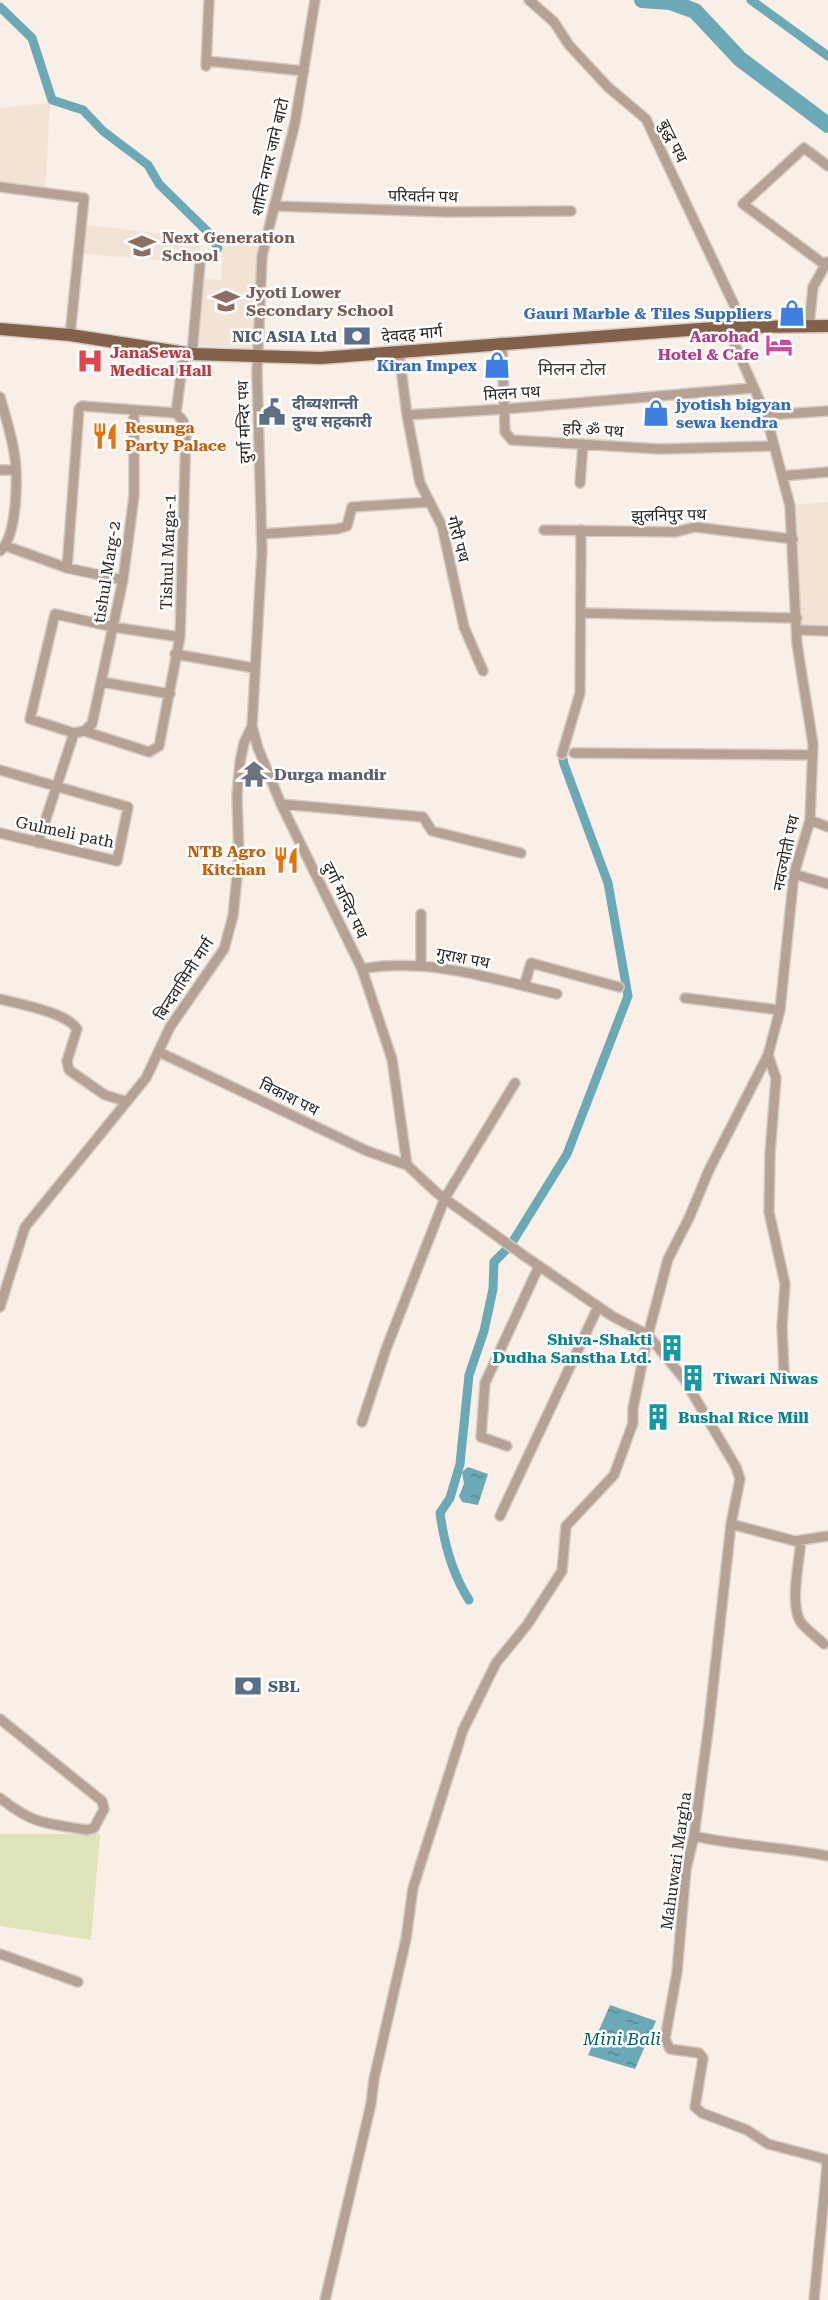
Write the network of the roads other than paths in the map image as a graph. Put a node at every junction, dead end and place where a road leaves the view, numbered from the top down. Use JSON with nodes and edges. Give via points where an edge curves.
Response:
{"nodes":[{"id":1,"x":209,"y":0,"type":"edge"},
{"id":2,"x":315,"y":0,"type":"edge"},
{"id":3,"x":529,"y":0,"type":"edge"},
{"id":4,"x":304,"y":71,"type":"junction"},
{"id":5,"x":828,"y":166,"type":"edge"},
{"id":6,"x":0,"y":187,"type":"edge"},
{"id":7,"x":274,"y":206,"type":"junction"},
{"id":8,"x":571,"y":211,"type":"dead end"},
{"id":9,"x":826,"y":262,"type":"edge"},
{"id":10,"x":200,"y":264,"type":"dead end"},
{"id":11,"x":809,"y":326,"type":"junction"},
{"id":12,"x":828,"y":326,"type":"edge"},
{"id":13,"x":727,"y":327,"type":"junction"},
{"id":14,"x":745,"y":328,"type":"junction"},
{"id":15,"x":0,"y":329,"type":"edge"},
{"id":16,"x":70,"y":335,"type":"junction"},
{"id":17,"x":502,"y":342,"type":"junction"},
{"id":18,"x":188,"y":353,"type":"junction"},
{"id":19,"x":399,"y":353,"type":"junction"},
{"id":20,"x":257,"y":357,"type":"junction"},
{"id":21,"x":753,"y":388,"type":"junction"},
{"id":22,"x":0,"y":397,"type":"edge"},
{"id":23,"x":505,"y":409,"type":"junction"},
{"id":24,"x":134,"y":411,"type":"junction"},
{"id":25,"x":828,"y":411,"type":"edge"},
{"id":26,"x":176,"y":413,"type":"junction"},
{"id":27,"x":406,"y":415,"type":"junction"},
{"id":28,"x":766,"y":415,"type":"junction"},
{"id":29,"x":583,"y":444,"type":"junction"},
{"id":30,"x":773,"y":446,"type":"junction"},
{"id":31,"x":0,"y":470,"type":"edge"},
{"id":32,"x":14,"y":470,"type":"junction"},
{"id":33,"x":828,"y":472,"type":"edge"},
{"id":34,"x":782,"y":476,"type":"junction"},
{"id":35,"x":580,"y":483,"type":"dead end"},
{"id":36,"x":430,"y":502,"type":"junction"},
{"id":37,"x":0,"y":528,"type":"edge"},
{"id":38,"x":11,"y":529,"type":"junction"},
{"id":39,"x":544,"y":530,"type":"dead end"},
{"id":40,"x":581,"y":530,"type":"junction"},
{"id":41,"x":262,"y":534,"type":"junction"},
{"id":42,"x":793,"y":539,"type":"junction"},
{"id":43,"x":3,"y":548,"type":"edge"},
{"id":44,"x":67,"y":568,"type":"junction"},
{"id":45,"x":123,"y":580,"type":"junction"},
{"id":46,"x":582,"y":613,"type":"junction"},
{"id":47,"x":797,"y":618,"type":"junction"},
{"id":48,"x":113,"y":627,"type":"junction"},
{"id":49,"x":797,"y":630,"type":"junction"},
{"id":50,"x":828,"y":631,"type":"edge"},
{"id":51,"x":180,"y":637,"type":"junction"},
{"id":52,"x":175,"y":654,"type":"junction"},
{"id":53,"x":254,"y":669,"type":"junction"},
{"id":54,"x":483,"y":671,"type":"dead end"},
{"id":55,"x":102,"y":682,"type":"junction"},
{"id":56,"x":170,"y":694,"type":"junction"},
{"id":57,"x":252,"y":726,"type":"junction"},
{"id":58,"x":79,"y":732,"type":"junction"},
{"id":59,"x":574,"y":753,"type":"dead end"},
{"id":60,"x":562,"y":754,"type":"dead end"},
{"id":61,"x":812,"y":755,"type":"junction"},
{"id":62,"x":0,"y":770,"type":"edge"},
{"id":63,"x":57,"y":788,"type":"junction"},
{"id":64,"x":281,"y":804,"type":"junction"},
{"id":65,"x":810,"y":820,"type":"junction"},
{"id":66,"x":828,"y":827,"type":"edge"},
{"id":67,"x":0,"y":833,"type":"edge"},
{"id":68,"x":38,"y":843,"type":"junction"},
{"id":69,"x":521,"y":853,"type":"dead end"},
{"id":70,"x":794,"y":874,"type":"junction"},
{"id":71,"x":828,"y":884,"type":"edge"},
{"id":72,"x":421,"y":914,"type":"dead end"},
{"id":73,"x":421,"y":966,"type":"junction"},
{"id":74,"x":362,"y":969,"type":"junction"},
{"id":75,"x":524,"y":986,"type":"junction"},
{"id":76,"x":619,"y":987,"type":"dead end"},
{"id":77,"x":557,"y":994,"type":"dead end"},
{"id":78,"x":0,"y":999,"type":"edge"},
{"id":79,"x":685,"y":999,"type":"dead end"},
{"id":80,"x":780,"y":1010,"type":"junction"},
{"id":81,"x":159,"y":1052,"type":"junction"},
{"id":82,"x":768,"y":1055,"type":"junction"},
{"id":83,"x":514,"y":1083,"type":"dead end"},
{"id":84,"x":125,"y":1101,"type":"junction"},
{"id":85,"x":407,"y":1165,"type":"junction"},
{"id":86,"x":445,"y":1198,"type":"junction"},
{"id":87,"x":539,"y":1266,"type":"junction"},
{"id":88,"x":2,"y":1293,"type":"edge"},
{"id":89,"x":598,"y":1307,"type":"junction"},
{"id":90,"x":0,"y":1308,"type":"edge"},
{"id":91,"x":648,"y":1335,"type":"junction"},
{"id":92,"x":784,"y":1372,"type":"dead end"},
{"id":93,"x":362,"y":1422,"type":"dead end"},
{"id":94,"x":507,"y":1446,"type":"dead end"},
{"id":95,"x":500,"y":1516,"type":"dead end"},
{"id":96,"x":731,"y":1524,"type":"junction"},
{"id":97,"x":828,"y":1536,"type":"edge"},
{"id":98,"x":801,"y":1541,"type":"junction"},
{"id":99,"x":824,"y":1644,"type":"dead end"},
{"id":100,"x":0,"y":1719,"type":"edge"},
{"id":101,"x":0,"y":1798,"type":"edge"},
{"id":102,"x":694,"y":1836,"type":"junction"},
{"id":103,"x":828,"y":1856,"type":"edge"},
{"id":104,"x":0,"y":1954,"type":"edge"},
{"id":105,"x":78,"y":1982,"type":"dead end"},
{"id":106,"x":325,"y":2300,"type":"edge"},
{"id":107,"x":814,"y":2300,"type":"edge"}],
"edges":[{"from":1,"to":4,"type":"street","via":[[206,64]]},
{"from":2,"to":4,"type":"street","name":"शान्ति नगर जाने बाटो"},
{"from":3,"to":14,"type":"street","name":"बुद्ध पथ","via":[[554,22],[569,45],[608,87],[646,119]]},
{"from":4,"to":7,"type":"street","name":"शान्ति नगर जाने बाटो"},
{"from":5,"to":9,"type":"street","via":[[804,148],[743,204]]},
{"from":6,"to":16,"type":"street","via":[[84,198]]},
{"from":7,"to":8,"type":"street","name":"परिवर्तन पथ","via":[[446,212]]},
{"from":7,"to":20,"type":"street","name":"शान्ति नगर जाने बाटो","via":[[262,256]]},
{"from":9,"to":11,"type":"street","via":[[813,287]]},
{"from":10,"to":18,"type":"street"},
{"from":11,"to":12,"type":"main road","name":"देवदह मार्ग"},
{"from":11,"to":14,"type":"main road","name":"देवदह मार्ग"},
{"from":13,"to":14,"type":"main road","name":"देवदह मार्ग"},
{"from":13,"to":17,"type":"main road","name":"देवदह मार्ग"},
{"from":13,"to":21,"type":"street","name":"नवज्योती पथ"},
{"from":15,"to":16,"type":"main road","name":"देवदह मार्ग"},
{"from":16,"to":18,"type":"main road","name":"देवदह मार्ग"},
{"from":17,"to":19,"type":"main road","name":"देवदह मार्ग"},
{"from":17,"to":23,"type":"street","name":"हरि ॐ पथ"},
{"from":18,"to":20,"type":"main road","name":"देवदह मार्ग"},
{"from":18,"to":26,"type":"street"},
{"from":19,"to":20,"type":"main road","name":"देवदह मार्ग"},
{"from":19,"to":27,"type":"street"},
{"from":20,"to":41,"type":"street","name":"दुर्गा मन्दिर पथ"},
{"from":21,"to":23,"type":"street","name":"मिलन पथ"},
{"from":21,"to":28,"type":"street","name":"नवज्योती पथ"},
{"from":22,"to":32,"type":"street","via":[[15,453]]},
{"from":23,"to":27,"type":"street","name":"मिलन पथ"},
{"from":23,"to":29,"type":"street","name":"हरि ॐ पथ","via":[[505,432],[512,440]]},
{"from":24,"to":26,"type":"street"},
{"from":24,"to":44,"type":"street","via":[[82,406],[79,409]]},
{"from":24,"to":45,"type":"street","name":"tishul Marg-2","via":[[134,496]]},
{"from":25,"to":28,"type":"street"},
{"from":26,"to":51,"type":"street","name":"Tishul Marga-1","via":[[186,431]]},
{"from":27,"to":36,"type":"street","name":"गौरी पथ","via":[[420,483]]},
{"from":28,"to":30,"type":"street","name":"नवज्योती पथ"},
{"from":29,"to":30,"type":"street","name":"हरि ॐ पथ","via":[[660,449]]},
{"from":29,"to":35,"type":"street"},
{"from":30,"to":34,"type":"street","name":"नवज्योती पथ"},
{"from":31,"to":32,"type":"street"},
{"from":32,"to":38,"type":"street"},
{"from":33,"to":34,"type":"street"},
{"from":34,"to":42,"type":"street","name":"नवज्योती पथ"},
{"from":36,"to":41,"type":"street","via":[[352,507],[347,526],[337,529]]},
{"from":36,"to":54,"type":"street","name":"गौरी पथ","via":[[442,526],[464,627]]},
{"from":37,"to":38,"type":"street"},
{"from":38,"to":43,"type":"street"},
{"from":39,"to":40,"type":"street","name":"झुलनिपुर पथ"},
{"from":40,"to":42,"type":"street","name":"झुलनिपुर पथ","via":[[675,532],[695,527]]},
{"from":40,"to":46,"type":"street"},
{"from":41,"to":53,"type":"street","name":"दुर्गा मन्दिर पथ","via":[[262,587]]},
{"from":42,"to":47,"type":"street","name":"नवज्योती पथ"},
{"from":43,"to":44,"type":"street"},
{"from":44,"to":45,"type":"street"},
{"from":45,"to":48,"type":"street","name":"tishul Marg-2"},
{"from":46,"to":47,"type":"street"},
{"from":46,"to":60,"type":"street","via":[[580,693]]},
{"from":47,"to":49,"type":"street","name":"नवज्योती पथ"},
{"from":48,"to":51,"type":"street"},
{"from":48,"to":55,"type":"street","name":"tishul Marg-2"},
{"from":48,"to":58,"type":"street","via":[[55,614],[30,719]]},
{"from":49,"to":50,"type":"street"},
{"from":49,"to":61,"type":"street","name":"नवज्योती पथ"},
{"from":51,"to":52,"type":"street","name":"Tishul Marga-1"},
{"from":52,"to":53,"type":"street"},
{"from":52,"to":56,"type":"street","name":"Tishul Marga-1"},
{"from":53,"to":57,"type":"street","name":"दुर्गा मन्दिर पथ"},
{"from":55,"to":56,"type":"street"},
{"from":55,"to":58,"type":"street","name":"tishul Marg-2","via":[[92,724]]},
{"from":56,"to":58,"type":"street","name":"Tishul Marga-1","via":[[159,746],[150,752]]},
{"from":57,"to":64,"type":"street","name":"दुर्गा मन्दिर पथ"},
{"from":57,"to":81,"type":"street","name":"बिन्दवासिनी मार्ग","via":[[240,762],[239,857],[229,934],[215,963],[170,1027]]},
{"from":58,"to":63,"type":"street","name":"tishul Marg-2"},
{"from":59,"to":61,"type":"street"},
{"from":61,"to":65,"type":"street","name":"नवज्योती पथ"},
{"from":62,"to":63,"type":"street","name":"Gulmeli path"},
{"from":63,"to":68,"type":"street","name":"tishul Marg-2"},
{"from":63,"to":68,"type":"street","name":"Gulmeli path","via":[[128,807],[117,861]]},
{"from":64,"to":69,"type":"street","via":[[423,818],[432,831]]},
{"from":64,"to":74,"type":"street","name":"दुर्गा मन्दिर पथ"},
{"from":65,"to":66,"type":"street"},
{"from":65,"to":70,"type":"street","name":"नवज्योती पथ"},
{"from":67,"to":68,"type":"street","name":"Gulmeli path"},
{"from":70,"to":71,"type":"street"},
{"from":70,"to":80,"type":"street","name":"नवज्योती पथ"},
{"from":72,"to":73,"type":"street"},
{"from":73,"to":74,"type":"street","name":"गुराश पथ"},
{"from":73,"to":75,"type":"street","name":"गुराश पथ"},
{"from":74,"to":85,"type":"street","name":"दुर्गा मन्दिर पथ","via":[[392,1059]]},
{"from":75,"to":76,"type":"street","via":[[531,963]]},
{"from":75,"to":77,"type":"street","name":"गुराश पथ"},
{"from":78,"to":84,"type":"street","via":[[37,1008],[73,1023],[77,1029],[67,1061],[69,1070],[105,1095]]},
{"from":79,"to":80,"type":"street"},
{"from":80,"to":82,"type":"street","name":"नवज्योती पथ"},
{"from":81,"to":84,"type":"street","name":"बिन्दवासिनी मार्ग","via":[[146,1078]]},
{"from":81,"to":85,"type":"street","name":"विकाश पथ","via":[[367,1151]]},
{"from":82,"to":91,"type":"street","name":"नवज्योती पथ","via":[[670,1253]]},
{"from":82,"to":92,"type":"street","via":[[776,1078],[769,1212],[784,1284]]},
{"from":83,"to":86,"type":"street"},
{"from":84,"to":88,"type":"street","name":"बिन्दवासिनी मार्ग","via":[[25,1227]]},
{"from":85,"to":86,"type":"street"},
{"from":86,"to":87,"type":"street"},
{"from":86,"to":93,"type":"street"},
{"from":87,"to":89,"type":"street"},
{"from":87,"to":94,"type":"street","via":[[485,1383],[481,1437]]},
{"from":88,"to":90,"type":"street","name":"बिन्दवासिनी मार्ग"},
{"from":89,"to":91,"type":"street"},
{"from":89,"to":95,"type":"street"},
{"from":91,"to":96,"type":"street","name":"Mahuwari Margha","via":[[684,1379],[736,1467],[740,1479]]},
{"from":91,"to":106,"type":"street","name":"नवज्योती पथ","via":[[633,1423],[614,1475],[566,1526],[562,1571],[527,1625],[496,1663],[450,1766],[413,1888],[371,2104]]},
{"from":96,"to":98,"type":"street"},
{"from":96,"to":102,"type":"street","name":"Mahuwari Margha"},
{"from":97,"to":98,"type":"street"},
{"from":98,"to":99,"type":"street","via":[[797,1614]]},
{"from":100,"to":101,"type":"street","via":[[102,1801],[104,1809],[94,1828],[87,1830],[32,1820]]},
{"from":102,"to":103,"type":"street"},
{"from":102,"to":107,"type":"street","name":"Mahuwari Margha","via":[[686,1869],[665,2039],[670,2049],[699,2053],[704,2058],[694,2100],[702,2113],[747,2130],[768,2144],[825,2160]]},
{"from":104,"to":105,"type":"street"}]}
